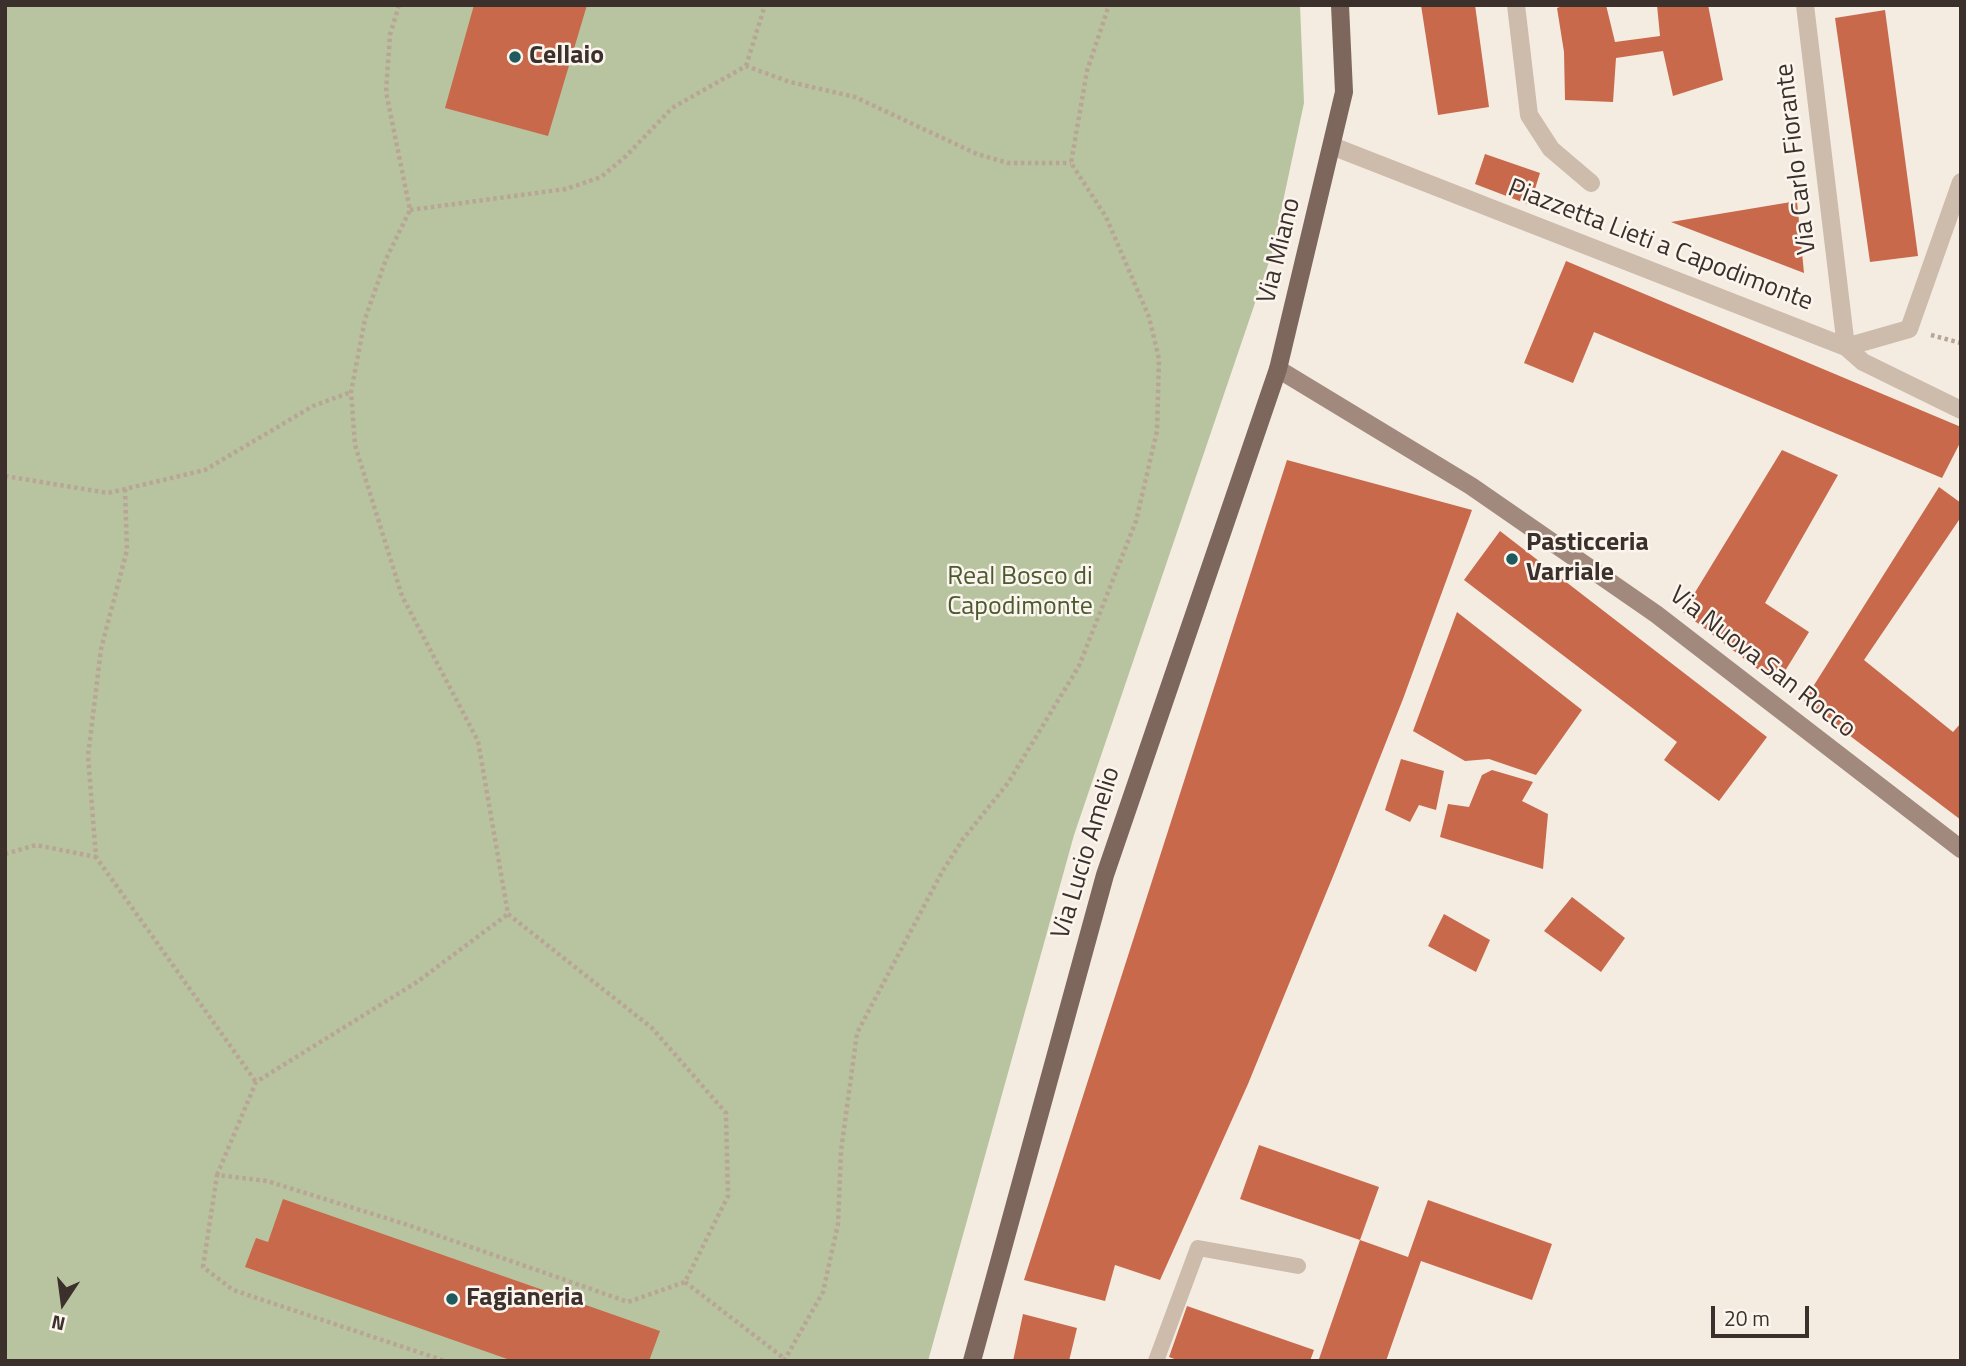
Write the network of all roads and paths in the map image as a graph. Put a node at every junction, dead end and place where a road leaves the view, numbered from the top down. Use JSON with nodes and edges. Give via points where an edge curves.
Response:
{"nodes":[{"id":1,"x":400,"y":5,"type":"edge"},
{"id":2,"x":765,"y":5,"type":"edge"},
{"id":3,"x":1109,"y":5,"type":"edge"},
{"id":4,"x":1340,"y":5,"type":"edge"},
{"id":5,"x":1516,"y":5,"type":"edge"},
{"id":6,"x":1804,"y":5,"type":"edge"},
{"id":7,"x":746,"y":66,"type":"junction"},
{"id":8,"x":1332,"y":146,"type":"junction"},
{"id":9,"x":1071,"y":163,"type":"junction"},
{"id":10,"x":1961,"y":182,"type":"edge"},
{"id":11,"x":1591,"y":183,"type":"dead end"},
{"id":12,"x":410,"y":210,"type":"junction"},
{"id":13,"x":1846,"y":347,"type":"junction"},
{"id":14,"x":1278,"y":369,"type":"junction"},
{"id":15,"x":351,"y":392,"type":"junction"},
{"id":16,"x":1961,"y":410,"type":"edge"},
{"id":17,"x":5,"y":476,"type":"edge"},
{"id":18,"x":125,"y":489,"type":"junction"},
{"id":19,"x":1961,"y":849,"type":"edge"},
{"id":20,"x":5,"y":854,"type":"edge"},
{"id":21,"x":96,"y":858,"type":"junction"},
{"id":22,"x":508,"y":914,"type":"junction"},
{"id":23,"x":256,"y":1082,"type":"junction"},
{"id":24,"x":217,"y":1175,"type":"junction"},
{"id":25,"x":1298,"y":1266,"type":"dead end"},
{"id":26,"x":685,"y":1282,"type":"junction"},
{"id":27,"x":785,"y":1360,"type":"edge"},
{"id":28,"x":445,"y":1361,"type":"edge"},
{"id":29,"x":972,"y":1361,"type":"edge"},
{"id":30,"x":1156,"y":1361,"type":"edge"}],
"edges":[{"from":1,"to":12,"type":"path","via":[[390,35],[386,92]]},
{"from":2,"to":7,"type":"path"},
{"from":3,"to":9,"type":"path","via":[[1087,71]]},
{"from":4,"to":8,"type":"main road","via":[[1344,92]]},
{"from":5,"to":11,"type":"street","via":[[1529,115],[1551,149]]},
{"from":6,"to":13,"type":"street","name":"Via Carlo Fiorante"},
{"from":7,"to":9,"type":"path","via":[[855,97],[977,154],[1007,163]]},
{"from":7,"to":12,"type":"path","via":[[672,108],[601,177],[566,188]]},
{"from":8,"to":13,"type":"street","name":"Piazzetta Lieti a Capodimonte"},
{"from":8,"to":14,"type":"main road","name":"Via Miano"},
{"from":9,"to":27,"type":"path","via":[[1106,218],[1149,317],[1159,359],[1157,430],[1136,521],[1079,666],[1008,783],[962,839],[942,872],[857,1033],[841,1151],[838,1224],[824,1292]]},
{"from":10,"to":13,"type":"street","via":[[1909,329]]},
{"from":12,"to":15,"type":"path","via":[[365,319]]},
{"from":13,"to":16,"type":"street","name":"Piazzetta Lieti a Capodimonte","via":[[1863,362]]},
{"from":14,"to":19,"type":"main road","name":"Via Nuova San Rocco","via":[[1471,485],[1656,614]]},
{"from":14,"to":29,"type":"main road","name":"Via Lucio Amelio","via":[[1105,875]]},
{"from":15,"to":18,"type":"path","via":[[313,406],[205,470]]},
{"from":15,"to":22,"type":"path","via":[[355,445],[402,596],[478,741]]},
{"from":17,"to":18,"type":"path","via":[[108,493]]},
{"from":18,"to":21,"type":"path","via":[[127,550],[102,649],[88,756]]},
{"from":20,"to":21,"type":"path","via":[[36,845]]},
{"from":21,"to":23,"type":"path"},
{"from":22,"to":23,"type":"path","via":[[417,982]]},
{"from":22,"to":26,"type":"path","via":[[652,1028],[726,1113],[728,1196]]},
{"from":23,"to":24,"type":"path"},
{"from":24,"to":26,"type":"path","via":[[267,1181],[628,1302]]},
{"from":24,"to":28,"type":"path","via":[[203,1267],[233,1290]]},
{"from":25,"to":30,"type":"lane","via":[[1198,1248]]},
{"from":26,"to":27,"type":"path"}]}
